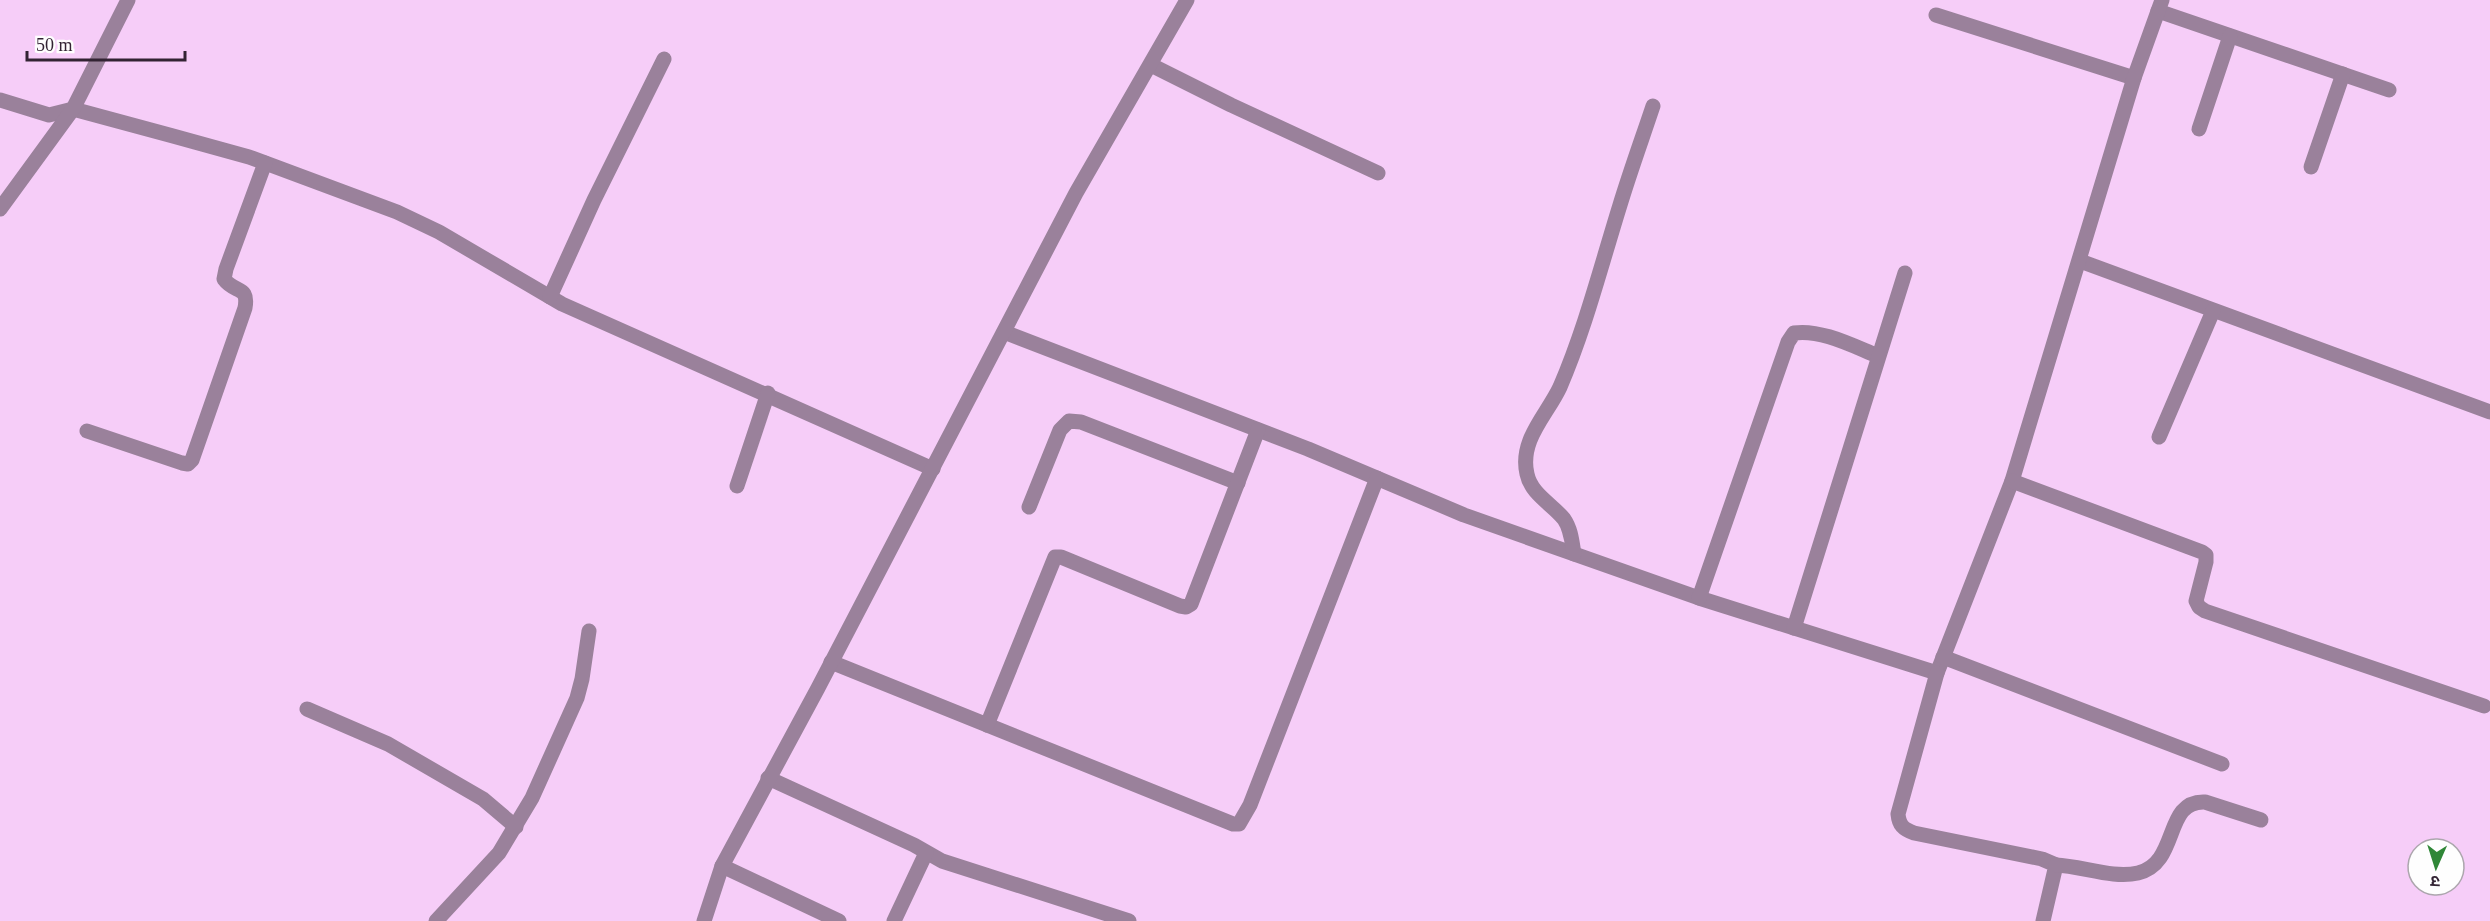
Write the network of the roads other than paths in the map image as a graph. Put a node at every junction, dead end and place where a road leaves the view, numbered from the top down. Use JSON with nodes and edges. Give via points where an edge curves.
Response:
{"nodes":[{"id":1,"x":128,"y":0,"type":"edge"},
{"id":2,"x":1187,"y":0,"type":"edge"},
{"id":3,"x":2160,"y":6,"type":"edge"},
{"id":4,"x":1936,"y":15,"type":"dead end"},
{"id":5,"x":2230,"y":36,"type":"junction"},
{"id":6,"x":664,"y":59,"type":"dead end"},
{"id":7,"x":1151,"y":65,"type":"junction"},
{"id":8,"x":2343,"y":74,"type":"junction"},
{"id":9,"x":2134,"y":78,"type":"junction"},
{"id":10,"x":2389,"y":90,"type":"dead end"},
{"id":11,"x":0,"y":100,"type":"edge"},
{"id":12,"x":1653,"y":106,"type":"dead end"},
{"id":13,"x":73,"y":109,"type":"junction"},
{"id":14,"x":2199,"y":129,"type":"dead end"},
{"id":15,"x":265,"y":163,"type":"junction"},
{"id":16,"x":2311,"y":166,"type":"dead end"},
{"id":17,"x":1378,"y":173,"type":"dead end"},
{"id":18,"x":0,"y":208,"type":"edge"},
{"id":19,"x":2080,"y":261,"type":"junction"},
{"id":20,"x":1905,"y":273,"type":"dead end"},
{"id":21,"x":550,"y":297,"type":"junction"},
{"id":22,"x":2213,"y":311,"type":"junction"},
{"id":23,"x":1004,"y":332,"type":"junction"},
{"id":24,"x":1878,"y":356,"type":"junction"},
{"id":25,"x":768,"y":393,"type":"junction"},
{"id":26,"x":2490,"y":412,"type":"edge"},
{"id":27,"x":1258,"y":430,"type":"junction"},
{"id":28,"x":87,"y":431,"type":"dead end"},
{"id":29,"x":2158,"y":437,"type":"dead end"},
{"id":30,"x":933,"y":469,"type":"junction"},
{"id":31,"x":1377,"y":478,"type":"junction"},
{"id":32,"x":2012,"y":481,"type":"junction"},
{"id":33,"x":1238,"y":483,"type":"junction"},
{"id":34,"x":737,"y":486,"type":"dead end"},
{"id":35,"x":1029,"y":507,"type":"dead end"},
{"id":36,"x":1574,"y":554,"type":"junction"},
{"id":37,"x":1699,"y":598,"type":"junction"},
{"id":38,"x":1794,"y":628,"type":"junction"},
{"id":39,"x":589,"y":631,"type":"dead end"},
{"id":40,"x":1943,"y":657,"type":"junction"},
{"id":41,"x":831,"y":662,"type":"junction"},
{"id":42,"x":1936,"y":672,"type":"junction"},
{"id":43,"x":2484,"y":706,"type":"dead end"},
{"id":44,"x":307,"y":709,"type":"dead end"},
{"id":45,"x":987,"y":725,"type":"junction"},
{"id":46,"x":2222,"y":764,"type":"dead end"},
{"id":47,"x":768,"y":778,"type":"junction"},
{"id":48,"x":2261,"y":820,"type":"dead end"},
{"id":49,"x":516,"y":827,"type":"junction"},
{"id":50,"x":926,"y":853,"type":"junction"},
{"id":51,"x":2056,"y":865,"type":"junction"},
{"id":52,"x":722,"y":866,"type":"junction"},
{"id":53,"x":436,"y":921,"type":"edge"},
{"id":54,"x":704,"y":921,"type":"edge"},
{"id":55,"x":839,"y":921,"type":"edge"},
{"id":56,"x":894,"y":921,"type":"edge"},
{"id":57,"x":1130,"y":921,"type":"edge"},
{"id":58,"x":2043,"y":921,"type":"edge"}],
"edges":[{"from":1,"to":13,"type":"street"},
{"from":2,"to":7,"type":"street"},
{"from":3,"to":5,"type":"street"},
{"from":3,"to":9,"type":"street"},
{"from":4,"to":9,"type":"street"},
{"from":5,"to":8,"type":"street"},
{"from":5,"to":14,"type":"street"},
{"from":6,"to":21,"type":"street"},
{"from":7,"to":17,"type":"street"},
{"from":7,"to":23,"type":"street","via":[[1076,193]]},
{"from":8,"to":10,"type":"street"},
{"from":8,"to":16,"type":"street"},
{"from":9,"to":19,"type":"street"},
{"from":11,"to":13,"type":"street","via":[[50,115]]},
{"from":12,"to":36,"type":"street","via":[[1598,282],[1551,403],[1530,439],[1526,457],[1532,488],[1564,519]]},
{"from":13,"to":15,"type":"street"},
{"from":13,"to":18,"type":"street"},
{"from":15,"to":21,"type":"street","via":[[397,212]]},
{"from":15,"to":28,"type":"street","via":[[224,279],[244,292],[245,308],[192,460],[182,463]]},
{"from":19,"to":22,"type":"street"},
{"from":19,"to":32,"type":"street"},
{"from":20,"to":24,"type":"street"},
{"from":21,"to":25,"type":"street"},
{"from":22,"to":26,"type":"street"},
{"from":22,"to":29,"type":"street"},
{"from":23,"to":27,"type":"street"},
{"from":23,"to":30,"type":"street"},
{"from":24,"to":37,"type":"street","via":[[1822,336],[1794,333]]},
{"from":24,"to":38,"type":"street"},
{"from":25,"to":30,"type":"street"},
{"from":25,"to":34,"type":"street"},
{"from":27,"to":31,"type":"street"},
{"from":27,"to":33,"type":"street"},
{"from":30,"to":41,"type":"street"},
{"from":31,"to":36,"type":"street","via":[[1464,515]]},
{"from":31,"to":45,"type":"street","via":[[1250,805],[1239,824]]},
{"from":32,"to":40,"type":"street"},
{"from":32,"to":43,"type":"street","via":[[2202,552],[2206,562],[2196,601],[2205,611]]},
{"from":33,"to":35,"type":"street","via":[[1081,422],[1069,421],[1060,430]]},
{"from":33,"to":45,"type":"street","via":[[1195,596],[1186,607],[1055,557]]},
{"from":36,"to":37,"type":"street"},
{"from":37,"to":38,"type":"street"},
{"from":38,"to":42,"type":"street"},
{"from":39,"to":49,"type":"street","via":[[577,698]]},
{"from":40,"to":42,"type":"street"},
{"from":40,"to":46,"type":"street"},
{"from":41,"to":45,"type":"street"},
{"from":41,"to":47,"type":"street"},
{"from":42,"to":51,"type":"street","via":[[1899,822],[1904,830],[1914,833]]},
{"from":44,"to":49,"type":"street","via":[[388,744],[483,799]]},
{"from":47,"to":50,"type":"street"},
{"from":47,"to":52,"type":"street"},
{"from":48,"to":51,"type":"street","via":[[2195,801],[2180,813],[2157,864],[2139,873]]},
{"from":49,"to":53,"type":"street","via":[[485,871]]},
{"from":50,"to":56,"type":"street"},
{"from":50,"to":57,"type":"street"},
{"from":51,"to":58,"type":"street"},
{"from":52,"to":54,"type":"street"},
{"from":52,"to":55,"type":"street"}]}
